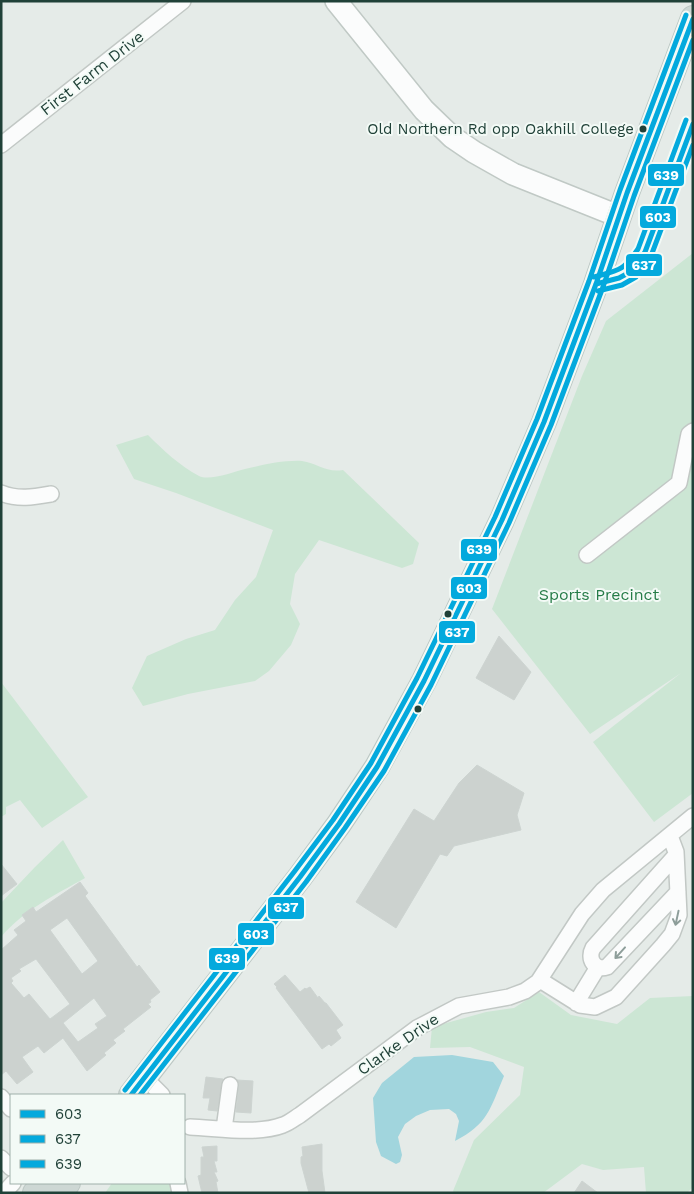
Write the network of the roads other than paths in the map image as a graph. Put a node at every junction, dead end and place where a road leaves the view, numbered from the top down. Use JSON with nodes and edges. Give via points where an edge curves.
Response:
{"nodes":[{"id":1,"x":183,"y":1,"type":"edge"},
{"id":2,"x":336,"y":1,"type":"edge"},
{"id":3,"x":693,"y":18,"type":"edge"},
{"id":4,"x":1,"y":145,"type":"edge"},
{"id":5,"x":618,"y":216,"type":"junction"},
{"id":6,"x":693,"y":431,"type":"edge"},
{"id":7,"x":1,"y":493,"type":"edge"},
{"id":8,"x":51,"y":494,"type":"dead end"},
{"id":9,"x":587,"y":555,"type":"dead end"},
{"id":10,"x":693,"y":816,"type":"edge"},
{"id":11,"x":670,"y":836,"type":"junction"},
{"id":12,"x":676,"y":855,"type":"junction"},
{"id":13,"x":678,"y":892,"type":"junction"},
{"id":14,"x":598,"y":968,"type":"junction"},
{"id":15,"x":540,"y":980,"type":"junction"},
{"id":16,"x":576,"y":1003,"type":"junction"},
{"id":17,"x":230,"y":1084,"type":"dead end"},
{"id":18,"x":138,"y":1087,"type":"edge"},
{"id":19,"x":159,"y":1094,"type":"edge"},
{"id":20,"x":1,"y":1097,"type":"edge"},
{"id":21,"x":10,"y":1108,"type":"edge"},
{"id":22,"x":186,"y":1126,"type":"edge"},
{"id":23,"x":224,"y":1129,"type":"junction"},
{"id":24,"x":1,"y":1158,"type":"edge"},
{"id":25,"x":10,"y":1167,"type":"edge"},
{"id":26,"x":44,"y":1184,"type":"edge"},
{"id":27,"x":35,"y":1193,"type":"edge"}],
"edges":[{"from":1,"to":4,"type":"street","name":"First Farm Drive"},
{"from":2,"to":5,"type":"street","via":[[424,110],[452,137],[513,174]]},
{"from":3,"to":5,"type":"main road"},
{"from":5,"to":18,"type":"main road","via":[[573,347],[502,520],[391,743],[317,855]]},
{"from":6,"to":9,"type":"street","via":[[689,434],[680,483]]},
{"from":7,"to":8,"type":"street","via":[[11,497]]},
{"from":10,"to":11,"type":"street","name":"Clarke Drive"},
{"from":11,"to":12,"type":"street"},
{"from":11,"to":15,"type":"street","name":"Clarke Drive","via":[[603,890],[582,914]]},
{"from":12,"to":13,"type":"street"},
{"from":12,"to":14,"type":"street","via":[[593,948],[590,954],[592,962]]},
{"from":13,"to":14,"type":"street","one_way":true,"via":[[608,967]]},
{"from":13,"to":16,"type":"street","one_way":true,"via":[[679,915],[672,934],[616,997],[595,1007]]},
{"from":14,"to":16,"type":"street"},
{"from":15,"to":16,"type":"street"},
{"from":15,"to":23,"type":"street","name":"Clarke Drive","via":[[510,997],[459,1006],[417,1028],[283,1125]]},
{"from":17,"to":23,"type":"street"},
{"from":18,"to":19,"type":"street"},
{"from":20,"to":21,"type":"street"},
{"from":22,"to":23,"type":"street","name":"Clarke Drive"},
{"from":24,"to":25,"type":"street"},
{"from":26,"to":27,"type":"main road"}]}
